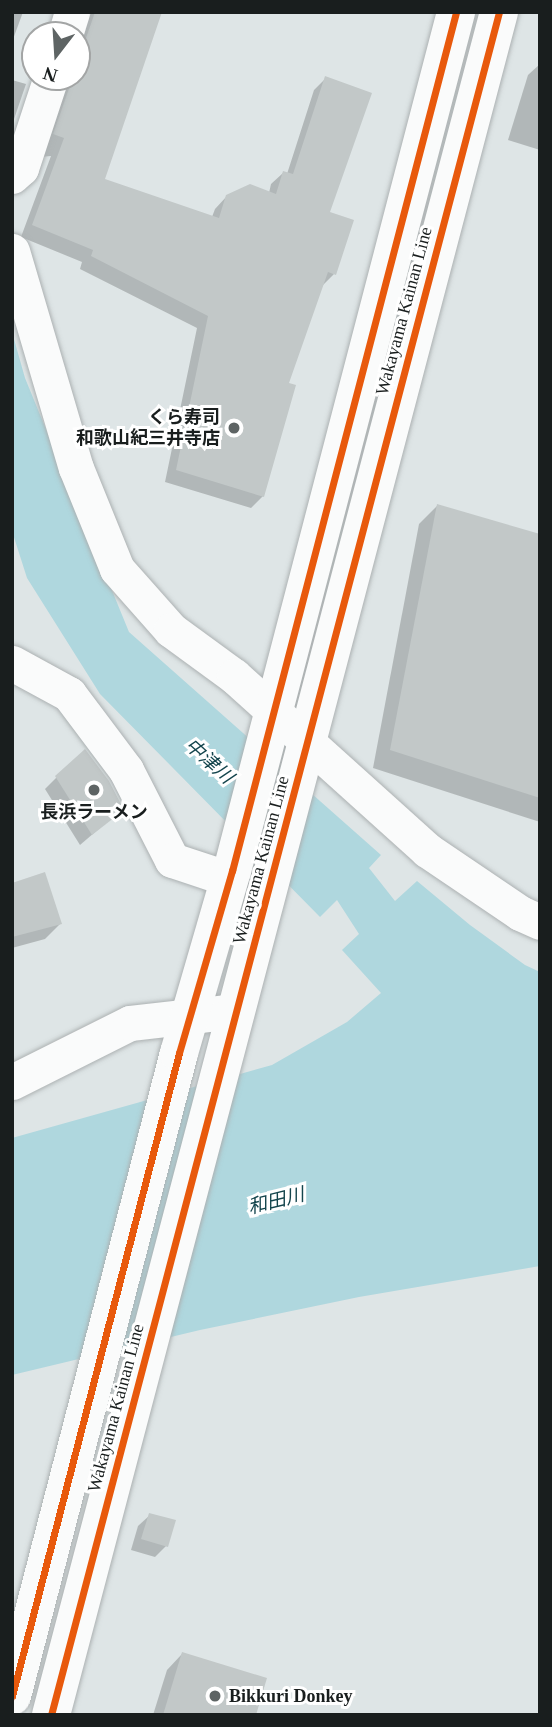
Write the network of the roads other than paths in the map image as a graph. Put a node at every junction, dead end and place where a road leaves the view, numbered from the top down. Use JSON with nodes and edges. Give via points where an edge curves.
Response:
{"nodes":[{"id":1,"x":456,"y":12,"type":"edge"},
{"id":2,"x":499,"y":12,"type":"edge"},
{"id":3,"x":46,"y":91,"type":"edge"},
{"id":4,"x":12,"y":176,"type":"edge"},
{"id":5,"x":12,"y":251,"type":"edge"},
{"id":6,"x":12,"y":663,"type":"edge"},
{"id":7,"x":269,"y":726,"type":"junction"},
{"id":8,"x":305,"y":755,"type":"junction"},
{"id":9,"x":230,"y":875,"type":"junction"},
{"id":10,"x":540,"y":922,"type":"edge"},
{"id":11,"x":190,"y":1016,"type":"junction"},
{"id":12,"x":231,"y":1029,"type":"junction"},
{"id":13,"x":12,"y":1082,"type":"edge"},
{"id":14,"x":12,"y":1696,"type":"edge"},
{"id":15,"x":51,"y":1715,"type":"edge"}],
"edges":[{"from":1,"to":7,"type":"main road","name":"Wakayama Kainan Line"},
{"from":2,"to":8,"type":"main road","name":"Wakayama Kainan Line"},
{"from":3,"to":4,"type":"street","via":[[21,168]]},
{"from":5,"to":7,"type":"street","via":[[76,468],[117,569],[171,630],[234,676]]},
{"from":6,"to":9,"type":"street","via":[[69,694],[126,770],[172,860]]},
{"from":7,"to":8,"type":"street"},
{"from":7,"to":9,"type":"main road","name":"Wakayama Kainan Line"},
{"from":8,"to":10,"type":"street","via":[[427,850]]},
{"from":8,"to":12,"type":"main road","name":"Wakayama Kainan Line"},
{"from":9,"to":11,"type":"main road","name":"Wakayama Kainan Line"},
{"from":11,"to":12,"type":"street"},
{"from":11,"to":13,"type":"street","via":[[130,1023]]},
{"from":11,"to":14,"type":"main road","name":"Wakayama Kainan Line"},
{"from":12,"to":15,"type":"main road","name":"Wakayama Kainan Line"}]}
